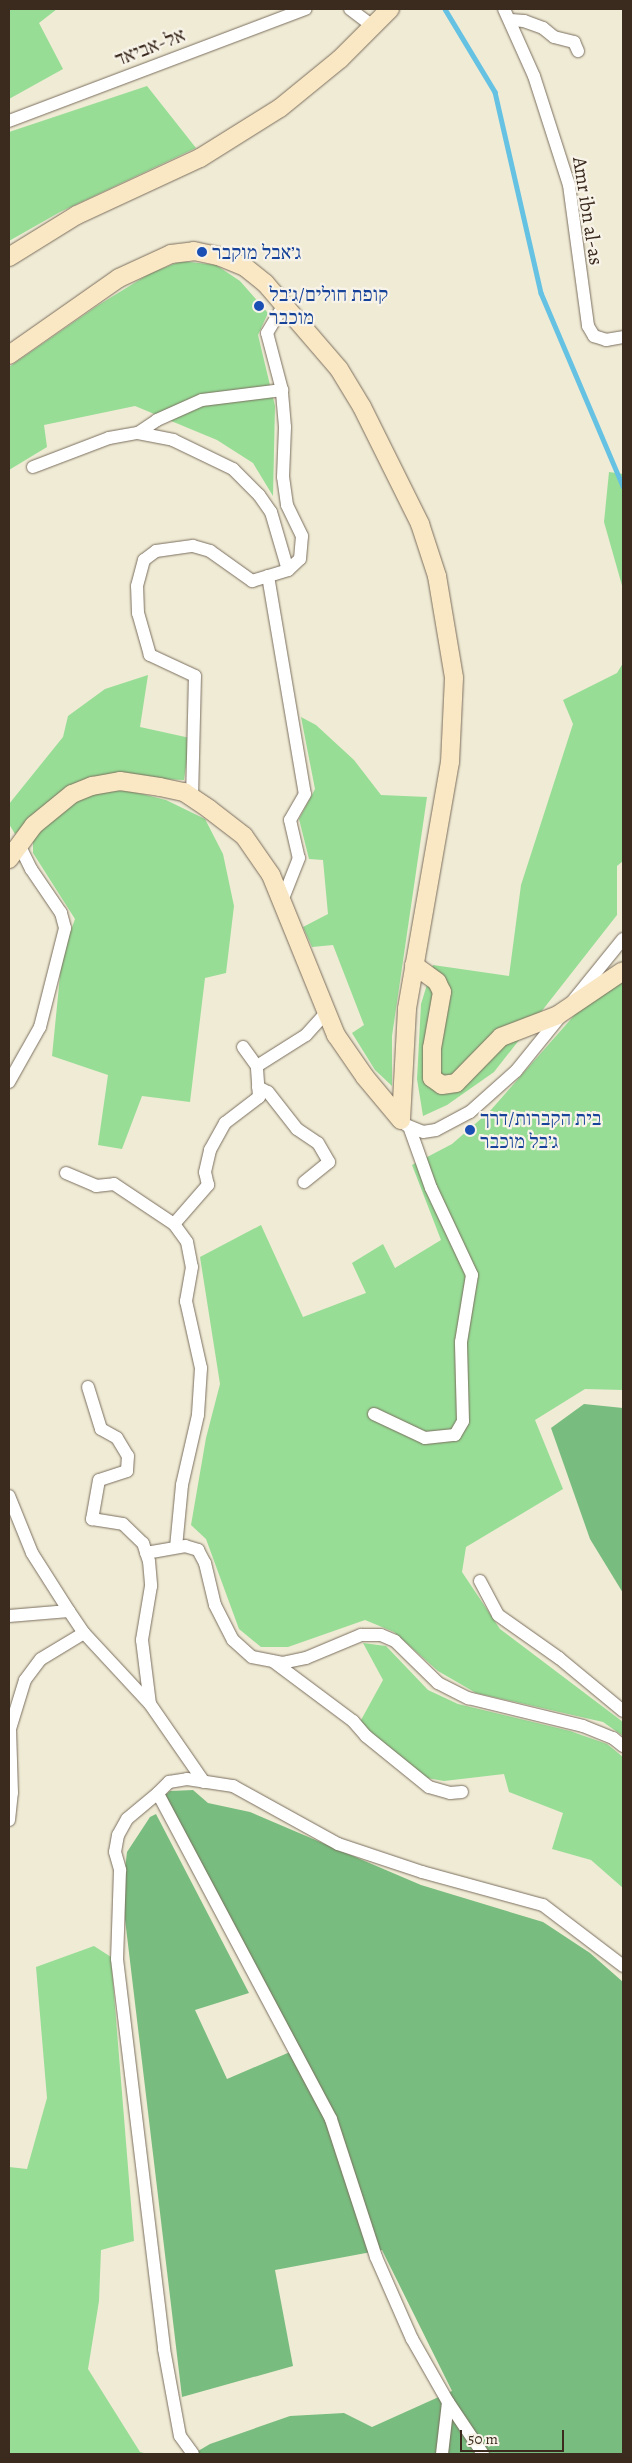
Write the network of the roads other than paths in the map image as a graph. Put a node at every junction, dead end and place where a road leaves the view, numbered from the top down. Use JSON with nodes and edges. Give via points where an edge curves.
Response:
{"nodes":[{"id":1,"x":306,"y":9,"type":"edge"},
{"id":2,"x":350,"y":9,"type":"edge"},
{"id":3,"x":380,"y":14,"type":"edge"},
{"id":4,"x":508,"y":14,"type":"edge"},
{"id":5,"x":578,"y":51,"type":"dead end"},
{"id":6,"x":9,"y":121,"type":"edge"},
{"id":7,"x":9,"y":257,"type":"edge"},
{"id":8,"x":284,"y":305,"type":"junction"},
{"id":9,"x":623,"y":336,"type":"edge"},
{"id":10,"x":9,"y":355,"type":"edge"},
{"id":11,"x":282,"y":390,"type":"junction"},
{"id":12,"x":138,"y":432,"type":"junction"},
{"id":13,"x":33,"y":467,"type":"dead end"},
{"id":14,"x":288,"y":570,"type":"junction"},
{"id":15,"x":268,"y":576,"type":"junction"},
{"id":16,"x":192,"y":798,"type":"junction"},
{"id":17,"x":12,"y":854,"type":"edge"},
{"id":18,"x":282,"y":902,"type":"junction"},
{"id":19,"x":623,"y":938,"type":"edge"},
{"id":20,"x":414,"y":965,"type":"junction"},
{"id":21,"x":623,"y":971,"type":"edge"},
{"id":22,"x":327,"y":1012,"type":"junction"},
{"id":23,"x":558,"y":1015,"type":"junction"},
{"id":24,"x":243,"y":1047,"type":"dead end"},
{"id":25,"x":257,"y":1066,"type":"junction"},
{"id":26,"x":9,"y":1082,"type":"edge"},
{"id":27,"x":258,"y":1087,"type":"junction"},
{"id":28,"x":406,"y":1124,"type":"junction"},
{"id":29,"x":66,"y":1173,"type":"dead end"},
{"id":30,"x":304,"y":1182,"type":"dead end"},
{"id":31,"x":174,"y":1224,"type":"junction"},
{"id":32,"x":88,"y":1387,"type":"dead end"},
{"id":33,"x":374,"y":1414,"type":"dead end"},
{"id":34,"x":9,"y":1496,"type":"edge"},
{"id":35,"x":176,"y":1546,"type":"junction"},
{"id":36,"x":146,"y":1553,"type":"junction"},
{"id":37,"x":480,"y":1581,"type":"dead end"},
{"id":38,"x":69,"y":1611,"type":"junction"},
{"id":39,"x":9,"y":1616,"type":"edge"},
{"id":40,"x":84,"y":1633,"type":"junction"},
{"id":41,"x":274,"y":1662,"type":"junction"},
{"id":42,"x":150,"y":1704,"type":"junction"},
{"id":43,"x":623,"y":1712,"type":"edge"},
{"id":44,"x":623,"y":1746,"type":"edge"},
{"id":45,"x":204,"y":1782,"type":"junction"},
{"id":46,"x":462,"y":1792,"type":"dead end"},
{"id":47,"x":158,"y":1793,"type":"junction"},
{"id":48,"x":9,"y":1820,"type":"edge"},
{"id":49,"x":623,"y":1966,"type":"edge"},
{"id":50,"x":448,"y":2402,"type":"junction"},
{"id":51,"x":193,"y":2454,"type":"edge"},
{"id":52,"x":442,"y":2454,"type":"edge"},
{"id":53,"x":483,"y":2454,"type":"edge"}],
"edges":[{"from":1,"to":6,"type":"street","name":"אל-אביאד"},
{"from":2,"to":3,"type":"street"},
{"from":3,"to":7,"type":"street","via":[[340,59],[280,108],[200,158],[77,215]]},
{"from":4,"to":5,"type":"street","via":[[543,28],[554,37],[574,42]]},
{"from":4,"to":9,"type":"street","name":"Amr ibn al-as","via":[[552,126],[569,185],[588,326],[594,336],[606,340]]},
{"from":8,"to":10,"type":"street","via":[[245,267],[194,251],[171,254],[119,278]]},
{"from":8,"to":11,"type":"street","via":[[267,334]]},
{"from":8,"to":20,"type":"street","via":[[339,369],[362,407],[420,524],[437,576],[448,629],[454,678],[450,762]]},
{"from":11,"to":12,"type":"street","via":[[202,400]]},
{"from":11,"to":14,"type":"street","via":[[286,496],[302,536],[300,559]]},
{"from":12,"to":13,"type":"street","via":[[109,438]]},
{"from":12,"to":14,"type":"street","via":[[173,440],[233,469],[271,512]]},
{"from":14,"to":15,"type":"street"},
{"from":15,"to":16,"type":"street","via":[[252,581],[210,551],[193,546],[156,550],[144,560],[137,586],[138,613],[150,656],[195,676]]},
{"from":15,"to":18,"type":"street","via":[[305,794],[290,820],[299,858]]},
{"from":16,"to":17,"type":"street","via":[[160,787],[120,781],[92,786],[72,794],[34,824]]},
{"from":16,"to":18,"type":"street","via":[[244,836],[271,875]]},
{"from":17,"to":26,"type":"street","via":[[31,869],[61,913],[65,928],[40,1027]]},
{"from":18,"to":22,"type":"street"},
{"from":19,"to":23,"type":"street"},
{"from":20,"to":23,"type":"street","via":[[437,982],[442,992],[432,1048],[432,1078],[442,1085],[456,1083],[501,1038]]},
{"from":20,"to":28,"type":"street","via":[[403,1051]]},
{"from":21,"to":23,"type":"street"},
{"from":22,"to":25,"type":"street","via":[[306,1035]]},
{"from":22,"to":28,"type":"street","via":[[336,1035],[365,1077]]},
{"from":23,"to":28,"type":"street","via":[[516,1070],[470,1112],[436,1130]]},
{"from":24,"to":25,"type":"street"},
{"from":25,"to":27,"type":"street"},
{"from":27,"to":30,"type":"street","via":[[268,1092],[297,1128],[318,1143],[329,1162]]},
{"from":27,"to":31,"type":"street","via":[[259,1097],[225,1123],[210,1150],[205,1172],[208,1185]]},
{"from":28,"to":33,"type":"street","via":[[431,1188],[472,1276],[461,1342],[463,1421],[455,1435],[425,1438]]},
{"from":29,"to":31,"type":"street","via":[[96,1186],[114,1184]]},
{"from":31,"to":35,"type":"street","via":[[187,1242],[192,1267],[186,1301],[201,1368],[198,1415],[182,1485]]},
{"from":32,"to":36,"type":"street","via":[[101,1429],[117,1438],[128,1456],[127,1471],[99,1480],[92,1519],[123,1524],[143,1543]]},
{"from":34,"to":38,"type":"street","via":[[32,1553]]},
{"from":35,"to":36,"type":"street"},
{"from":35,"to":41,"type":"street","via":[[198,1550],[205,1564],[215,1605],[233,1640],[252,1657]]},
{"from":36,"to":42,"type":"street","via":[[151,1586],[142,1640]]},
{"from":37,"to":43,"type":"street","via":[[498,1615],[559,1658]]},
{"from":38,"to":39,"type":"street"},
{"from":38,"to":40,"type":"street"},
{"from":40,"to":42,"type":"street"},
{"from":40,"to":48,"type":"street","via":[[41,1660],[25,1680],[10,1729],[12,1793]]},
{"from":41,"to":44,"type":"street","via":[[306,1658],[361,1635],[381,1635],[395,1641],[438,1682],[468,1698],[583,1726],[614,1738]]},
{"from":41,"to":46,"type":"street","via":[[353,1721],[366,1736],[429,1787],[450,1794]]},
{"from":42,"to":45,"type":"street"},
{"from":45,"to":47,"type":"street","via":[[187,1778],[169,1782]]},
{"from":45,"to":49,"type":"street","via":[[233,1786],[338,1844],[377,1859],[543,1905]]},
{"from":47,"to":50,"type":"street","via":[[331,2119],[376,2257],[412,2339]]},
{"from":47,"to":51,"type":"street","via":[[127,1819],[118,1835],[115,1852],[120,1870],[117,1959],[164,2349],[180,2436]]},
{"from":50,"to":52,"type":"street"},
{"from":50,"to":53,"type":"street"}]}
